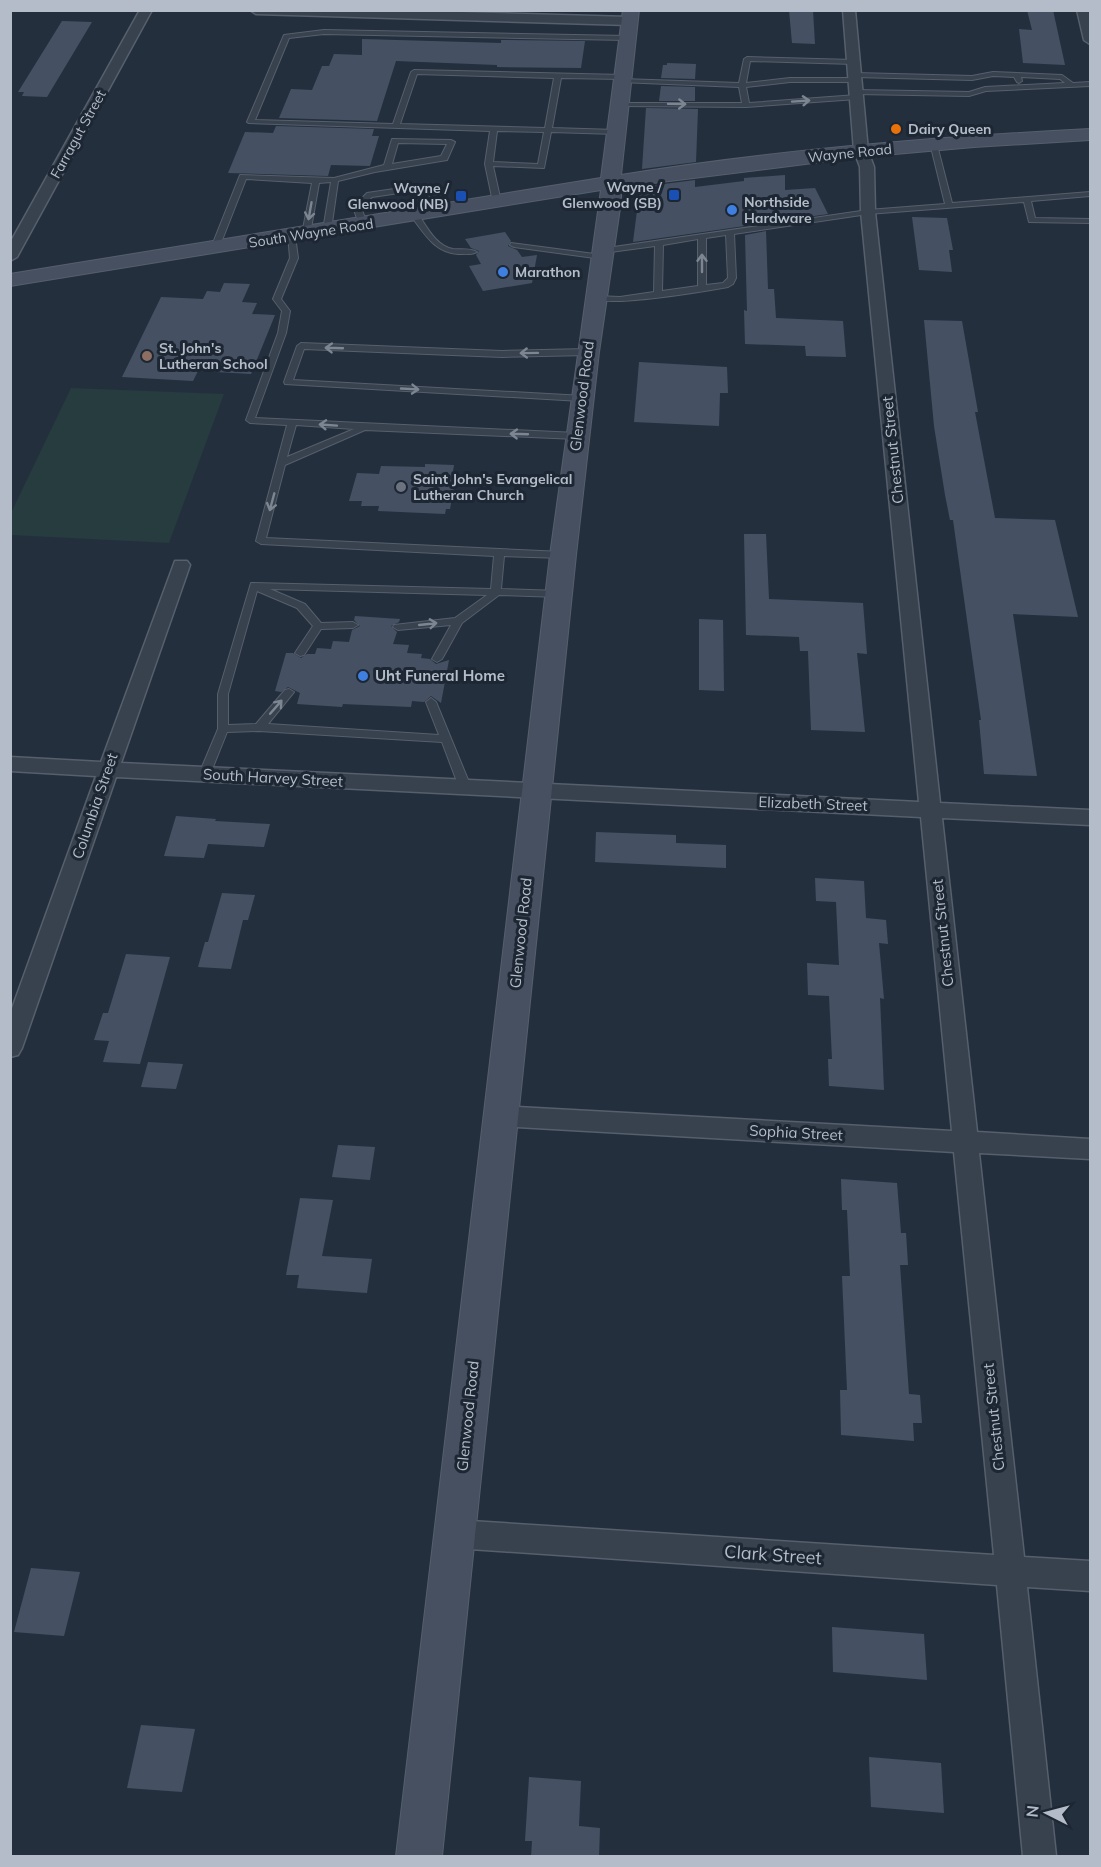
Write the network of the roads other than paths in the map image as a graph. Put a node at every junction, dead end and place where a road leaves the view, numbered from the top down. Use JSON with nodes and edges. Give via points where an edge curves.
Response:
{"nodes":[{"id":1,"x":146,"y":10,"type":"edge"},
{"id":2,"x":256,"y":10,"type":"edge"},
{"id":3,"x":849,"y":10,"type":"edge"},
{"id":4,"x":1083,"y":10,"type":"edge"},
{"id":5,"x":629,"y":23,"type":"edge"},
{"id":6,"x":1090,"y":40,"type":"edge"},
{"id":7,"x":1017,"y":75,"type":"junction"},
{"id":8,"x":558,"y":76,"type":"junction"},
{"id":9,"x":622,"y":79,"type":"junction"},
{"id":10,"x":855,"y":81,"type":"junction"},
{"id":11,"x":1090,"y":84,"type":"edge"},
{"id":12,"x":742,"y":85,"type":"junction"},
{"id":13,"x":1072,"y":85,"type":"junction"},
{"id":14,"x":1022,"y":87,"type":"junction"},
{"id":15,"x":619,"y":104,"type":"junction"},
{"id":16,"x":746,"y":105,"type":"junction"},
{"id":17,"x":396,"y":126,"type":"junction"},
{"id":18,"x":494,"y":129,"type":"junction"},
{"id":19,"x":546,"y":130,"type":"junction"},
{"id":20,"x":616,"y":132,"type":"junction"},
{"id":21,"x":1090,"y":135,"type":"edge"},
{"id":22,"x":933,"y":145,"type":"junction"},
{"id":23,"x":861,"y":151,"type":"junction"},
{"id":24,"x":489,"y":164,"type":"junction"},
{"id":25,"x":387,"y":167,"type":"junction"},
{"id":26,"x":335,"y":180,"type":"junction"},
{"id":27,"x":316,"y":181,"type":"junction"},
{"id":28,"x":611,"y":183,"type":"junction"},
{"id":29,"x":1089,"y":194,"type":"edge"},
{"id":30,"x":1027,"y":199,"type":"junction"},
{"id":31,"x":497,"y":202,"type":"junction"},
{"id":32,"x":1090,"y":204,"type":"edge"},
{"id":33,"x":949,"y":206,"type":"junction"},
{"id":34,"x":442,"y":211,"type":"junction"},
{"id":35,"x":868,"y":212,"type":"junction"},
{"id":36,"x":415,"y":216,"type":"junction"},
{"id":37,"x":1090,"y":221,"type":"edge"},
{"id":38,"x":363,"y":224,"type":"junction"},
{"id":39,"x":327,"y":231,"type":"junction"},
{"id":40,"x":730,"y":233,"type":"junction"},
{"id":41,"x":299,"y":235,"type":"junction"},
{"id":42,"x":702,"y":237,"type":"junction"},
{"id":43,"x":659,"y":243,"type":"junction"},
{"id":44,"x":514,"y":245,"type":"dead end"},
{"id":45,"x":215,"y":249,"type":"junction"},
{"id":46,"x":474,"y":252,"type":"dead end"},
{"id":47,"x":603,"y":254,"type":"junction"},
{"id":48,"x":10,"y":257,"type":"edge"},
{"id":49,"x":10,"y":280,"type":"edge"},
{"id":50,"x":702,"y":288,"type":"junction"},
{"id":51,"x":658,"y":294,"type":"junction"},
{"id":52,"x":596,"y":298,"type":"junction"},
{"id":53,"x":588,"y":352,"type":"junction"},
{"id":54,"x":581,"y":398,"type":"junction"},
{"id":55,"x":292,"y":422,"type":"junction"},
{"id":56,"x":365,"y":427,"type":"junction"},
{"id":57,"x":577,"y":436,"type":"junction"},
{"id":58,"x":282,"y":463,"type":"junction"},
{"id":59,"x":500,"y":553,"type":"junction"},
{"id":60,"x":563,"y":555,"type":"junction"},
{"id":61,"x":181,"y":565,"type":"dead end"},
{"id":62,"x":254,"y":585,"type":"junction"},
{"id":63,"x":496,"y":593,"type":"junction"},
{"id":64,"x":559,"y":594,"type":"junction"},
{"id":65,"x":458,"y":621,"type":"junction"},
{"id":66,"x":353,"y":625,"type":"dead end"},
{"id":67,"x":318,"y":626,"type":"junction"},
{"id":68,"x":398,"y":627,"type":"dead end"},
{"id":69,"x":300,"y":653,"type":"dead end"},
{"id":70,"x":437,"y":659,"type":"dead end"},
{"id":71,"x":289,"y":692,"type":"dead end"},
{"id":72,"x":431,"y":702,"type":"dead end"},
{"id":73,"x":259,"y":727,"type":"junction"},
{"id":74,"x":223,"y":729,"type":"junction"},
{"id":75,"x":445,"y":739,"type":"junction"},
{"id":76,"x":10,"y":764,"type":"edge"},
{"id":77,"x":108,"y":769,"type":"junction"},
{"id":78,"x":205,"y":774,"type":"junction"},
{"id":79,"x":465,"y":787,"type":"junction"},
{"id":80,"x":536,"y":792,"type":"junction"},
{"id":81,"x":930,"y":809,"type":"junction"},
{"id":82,"x":1090,"y":817,"type":"edge"},
{"id":83,"x":10,"y":1048,"type":"edge"},
{"id":84,"x":501,"y":1116,"type":"junction"},
{"id":85,"x":965,"y":1142,"type":"junction"},
{"id":86,"x":1090,"y":1149,"type":"edge"},
{"id":87,"x":455,"y":1533,"type":"junction"},
{"id":88,"x":1009,"y":1571,"type":"junction"},
{"id":89,"x":1090,"y":1576,"type":"edge"},
{"id":90,"x":419,"y":1857,"type":"edge"},
{"id":91,"x":1040,"y":1857,"type":"edge"}],
"edges":[{"from":1,"to":48,"type":"street","name":"Farragut Street"},
{"from":2,"to":5,"type":"street"},
{"from":3,"to":10,"type":"street","name":"Chestnut Street"},
{"from":4,"to":6,"type":"street"},
{"from":5,"to":9,"type":"street","name":"Glenwood Road"},
{"from":5,"to":17,"type":"lane","via":[[286,36],[251,122]]},
{"from":7,"to":10,"type":"lane"},
{"from":7,"to":13,"type":"lane","via":[[1062,77]]},
{"from":7,"to":14,"type":"lane"},
{"from":8,"to":9,"type":"lane"},
{"from":8,"to":17,"type":"lane","via":[[414,72]]},
{"from":8,"to":19,"type":"lane"},
{"from":9,"to":12,"type":"lane"},
{"from":9,"to":15,"type":"street","name":"Glenwood Road"},
{"from":10,"to":12,"type":"lane","via":[[790,80]]},
{"from":10,"to":12,"type":"lane","via":[[747,59]]},
{"from":10,"to":14,"type":"lane","via":[[969,94]]},
{"from":16,"to":10,"type":"lane","one_way":true},
{"from":10,"to":23,"type":"street","name":"Chestnut Street"},
{"from":11,"to":13,"type":"lane"},
{"from":12,"to":16,"type":"lane"},
{"from":13,"to":14,"type":"lane"},
{"from":15,"to":16,"type":"lane","one_way":true},
{"from":15,"to":20,"type":"street","name":"Glenwood Road"},
{"from":17,"to":18,"type":"lane"},
{"from":18,"to":19,"type":"lane"},
{"from":18,"to":24,"type":"lane"},
{"from":19,"to":20,"type":"lane"},
{"from":19,"to":24,"type":"lane","via":[[541,166]]},
{"from":20,"to":28,"type":"street","name":"Glenwood Road"},
{"from":21,"to":22,"type":"street","name":"Wayne Road"},
{"from":22,"to":23,"type":"street","name":"Wayne Road"},
{"from":22,"to":33,"type":"lane"},
{"from":23,"to":28,"type":"street","name":"Wayne Road"},
{"from":23,"to":35,"type":"street","name":"Chestnut Street","via":[[867,167]]},
{"from":24,"to":31,"type":"lane"},
{"from":25,"to":25,"type":"lane","via":[[444,158],[451,142],[395,141]]},
{"from":25,"to":26,"type":"lane"},
{"from":26,"to":27,"type":"lane"},
{"from":26,"to":39,"type":"lane"},
{"from":27,"to":41,"type":"lane","one_way":true},
{"from":27,"to":45,"type":"lane","via":[[243,177]]},
{"from":28,"to":31,"type":"street","name":"South Wayne Road"},
{"from":28,"to":47,"type":"street","name":"Glenwood Road"},
{"from":29,"to":30,"type":"lane"},
{"from":29,"to":32,"type":"lane"},
{"from":30,"to":33,"type":"lane"},
{"from":30,"to":37,"type":"lane","via":[[1032,220]]},
{"from":31,"to":34,"type":"street","name":"South Wayne Road"},
{"from":33,"to":35,"type":"lane"},
{"from":34,"to":36,"type":"street","name":"South Wayne Road"},
{"from":34,"to":38,"type":"lane","via":[[428,186],[370,195],[357,207]]},
{"from":35,"to":40,"type":"lane"},
{"from":35,"to":81,"type":"street","name":"Chestnut Street"},
{"from":36,"to":38,"type":"street","name":"South Wayne Road"},
{"from":36,"to":46,"type":"lane","via":[[436,245],[446,252]]},
{"from":38,"to":39,"type":"street","name":"South Wayne Road"},
{"from":39,"to":41,"type":"street","name":"South Wayne Road"},
{"from":40,"to":42,"type":"lane"},
{"from":40,"to":50,"type":"lane","via":[[730,282]]},
{"from":41,"to":45,"type":"street","name":"South Wayne Road"},
{"from":41,"to":55,"type":"lane","via":[[278,299],[286,311],[282,333],[250,420]]},
{"from":42,"to":43,"type":"lane"},
{"from":50,"to":42,"type":"lane","one_way":true},
{"from":43,"to":47,"type":"lane"},
{"from":43,"to":51,"type":"lane"},
{"from":44,"to":47,"type":"lane"},
{"from":45,"to":49,"type":"street","name":"South Wayne Road"},
{"from":47,"to":52,"type":"street","name":"Glenwood Road"},
{"from":50,"to":51,"type":"lane"},
{"from":51,"to":52,"type":"lane"},
{"from":52,"to":53,"type":"street","name":"Glenwood Road"},
{"from":53,"to":54,"type":"street","name":"Glenwood Road"},
{"from":53,"to":54,"type":"lane","one_way":true,"via":[[502,354],[300,346],[288,382]]},
{"from":54,"to":57,"type":"street","name":"Glenwood Road"},
{"from":56,"to":55,"type":"lane","one_way":true},
{"from":55,"to":58,"type":"lane"},
{"from":57,"to":56,"type":"lane","one_way":true},
{"from":56,"to":58,"type":"lane"},
{"from":57,"to":60,"type":"street","name":"Glenwood Road"},
{"from":58,"to":59,"type":"lane","one_way":true,"via":[[261,541]]},
{"from":59,"to":60,"type":"lane"},
{"from":59,"to":63,"type":"lane"},
{"from":60,"to":64,"type":"street","name":"Glenwood Road"},
{"from":61,"to":77,"type":"street","name":"Columbia Street"},
{"from":62,"to":63,"type":"lane"},
{"from":62,"to":67,"type":"lane","via":[[301,606]]},
{"from":62,"to":74,"type":"lane","via":[[223,694]]},
{"from":63,"to":64,"type":"lane"},
{"from":63,"to":65,"type":"lane"},
{"from":64,"to":80,"type":"street","name":"Glenwood Road"},
{"from":68,"to":65,"type":"lane","one_way":true},
{"from":65,"to":70,"type":"lane"},
{"from":66,"to":67,"type":"lane"},
{"from":67,"to":69,"type":"lane"},
{"from":73,"to":71,"type":"lane","one_way":true},
{"from":72,"to":75,"type":"lane"},
{"from":73,"to":74,"type":"lane"},
{"from":73,"to":75,"type":"lane"},
{"from":74,"to":78,"type":"lane"},
{"from":75,"to":79,"type":"lane"},
{"from":76,"to":77,"type":"street","name":"South Harvey Street"},
{"from":77,"to":78,"type":"street","name":"South Harvey Street"},
{"from":77,"to":83,"type":"street","name":"Columbia Street"},
{"from":78,"to":79,"type":"street","name":"South Harvey Street"},
{"from":79,"to":80,"type":"street","name":"South Harvey Street"},
{"from":80,"to":81,"type":"street","name":"Elizabeth Street"},
{"from":80,"to":84,"type":"street","name":"Glenwood Road"},
{"from":81,"to":82,"type":"street","name":"Elizabeth Street"},
{"from":81,"to":85,"type":"street","name":"Chestnut Street"},
{"from":84,"to":85,"type":"street","name":"Sophia Street"},
{"from":84,"to":87,"type":"street","name":"Glenwood Road"},
{"from":85,"to":86,"type":"street","name":"Sophia Street"},
{"from":85,"to":88,"type":"street","name":"Chestnut Street"},
{"from":87,"to":88,"type":"street","name":"Clark Street"},
{"from":87,"to":90,"type":"street","name":"Glenwood Road"},
{"from":88,"to":89,"type":"street","name":"Clark Street"},
{"from":88,"to":91,"type":"street","name":"Chestnut Street"}]}
